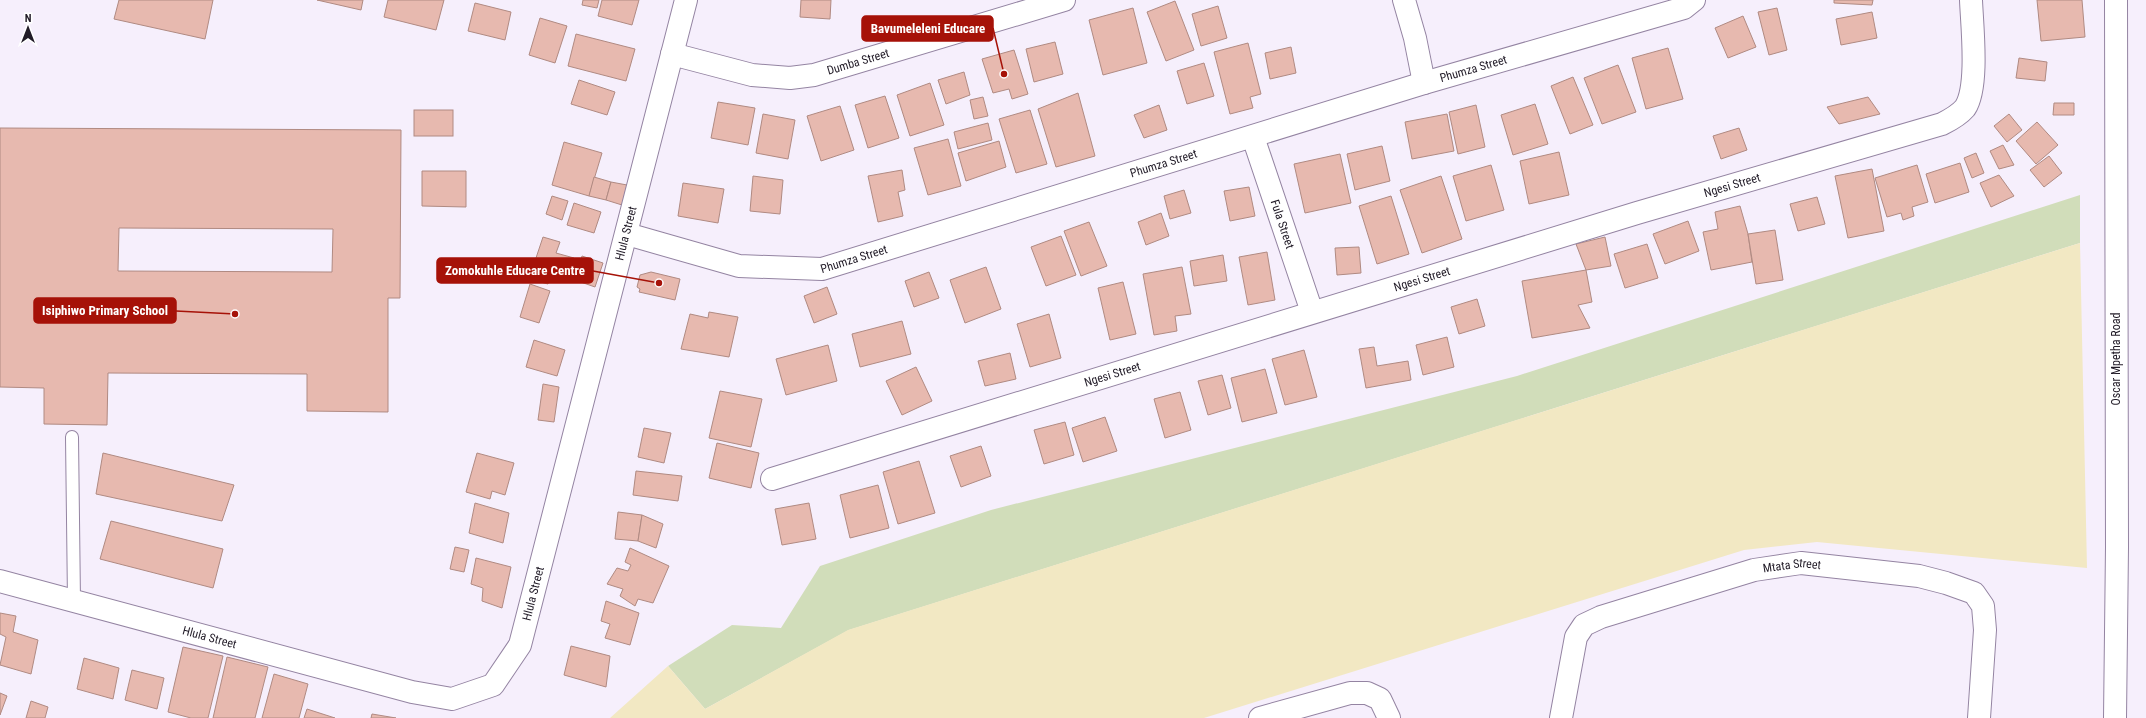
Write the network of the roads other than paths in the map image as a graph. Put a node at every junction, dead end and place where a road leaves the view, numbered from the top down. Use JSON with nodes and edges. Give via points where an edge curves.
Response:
{"nodes":[{"id":1,"x":686,"y":0,"type":"edge"},
{"id":2,"x":1064,"y":0,"type":"edge"},
{"id":3,"x":1404,"y":0,"type":"edge"},
{"id":4,"x":1694,"y":0,"type":"edge"},
{"id":5,"x":1971,"y":0,"type":"edge"},
{"id":6,"x":2116,"y":0,"type":"edge"},
{"id":7,"x":672,"y":54,"type":"junction"},
{"id":8,"x":1424,"y":83,"type":"junction"},
{"id":9,"x":1253,"y":137,"type":"junction"},
{"id":10,"x":627,"y":234,"type":"junction"},
{"id":11,"x":1312,"y":312,"type":"junction"},
{"id":12,"x":72,"y":437,"type":"dead end"},
{"id":13,"x":772,"y":479,"type":"dead end"},
{"id":14,"x":0,"y":580,"type":"edge"},
{"id":15,"x":74,"y":601,"type":"junction"},
{"id":16,"x":1260,"y":718,"type":"edge"},
{"id":17,"x":1389,"y":718,"type":"edge"},
{"id":18,"x":1561,"y":718,"type":"edge"},
{"id":19,"x":1979,"y":718,"type":"edge"},
{"id":20,"x":2115,"y":718,"type":"edge"}],
"edges":[{"from":1,"to":7,"type":"street","name":"Hlula Street"},
{"from":2,"to":7,"type":"street","name":"Dumba Street","via":[[806,76],[771,78],[752,75]]},
{"from":3,"to":8,"type":"street"},
{"from":4,"to":8,"type":"street","name":"Phumza Street","via":[[1684,8]]},
{"from":5,"to":11,"type":"street","name":"Ngesi Street","via":[[1972,84],[1965,107],[1942,124]]},
{"from":6,"to":20,"type":"street","name":"Oscar Mpetha Road"},
{"from":7,"to":10,"type":"street","name":"Hlula Street"},
{"from":8,"to":9,"type":"street","name":"Phumza Street"},
{"from":9,"to":10,"type":"street","name":"Phumza Street","via":[[822,268],[739,266]]},
{"from":9,"to":11,"type":"street","name":"Fula Street"},
{"from":10,"to":15,"type":"street","name":"Hlula Street","via":[[520,644],[494,685],[452,699],[412,692]]},
{"from":11,"to":13,"type":"street","name":"Ngesi Street"},
{"from":12,"to":15,"type":"lane"},
{"from":14,"to":15,"type":"street","name":"Hlula Street"},
{"from":16,"to":17,"type":"street","via":[[1350,693],[1367,694],[1380,699]]},
{"from":18,"to":19,"type":"street","name":"Mtata Street","via":[[1576,636],[1584,625],[1601,617],[1754,570],[1801,563],[1919,576],[1960,586],[1974,594],[1983,606],[1985,630]]}]}
